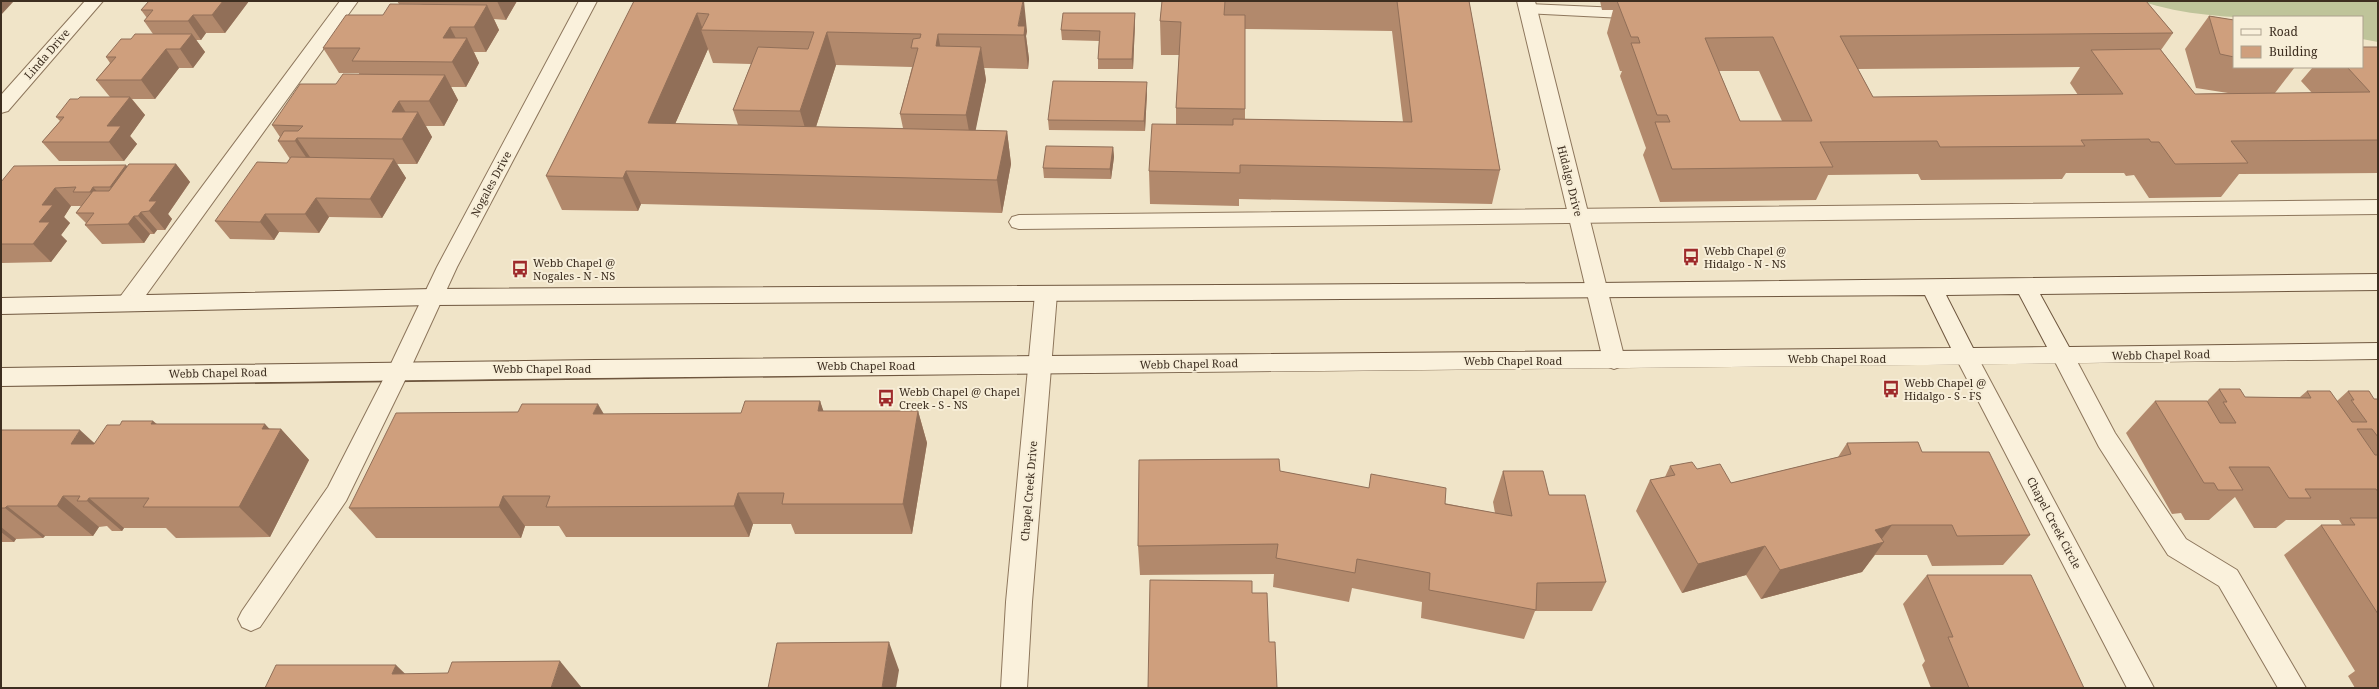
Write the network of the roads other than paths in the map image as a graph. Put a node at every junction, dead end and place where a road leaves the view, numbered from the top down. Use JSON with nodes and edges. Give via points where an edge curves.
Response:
{"nodes":[{"id":1,"x":94,"y":1,"type":"edge"},
{"id":2,"x":348,"y":1,"type":"edge"},
{"id":3,"x":588,"y":1,"type":"edge"},
{"id":4,"x":1527,"y":5,"type":"edge"},
{"id":5,"x":1660,"y":15,"type":"edge"},
{"id":6,"x":1,"y":107,"type":"edge"},
{"id":7,"x":2378,"y":207,"type":"edge"},
{"id":8,"x":1579,"y":215,"type":"junction"},
{"id":9,"x":1019,"y":222,"type":"dead end"},
{"id":10,"x":2378,"y":282,"type":"edge"},
{"id":11,"x":2025,"y":285,"type":"junction"},
{"id":12,"x":1932,"y":286,"type":"junction"},
{"id":13,"x":1597,"y":291,"type":"junction"},
{"id":14,"x":1046,"y":294,"type":"junction"},
{"id":15,"x":433,"y":297,"type":"junction"},
{"id":16,"x":128,"y":303,"type":"junction"},
{"id":17,"x":1,"y":306,"type":"edge"},
{"id":18,"x":2378,"y":351,"type":"edge"},
{"id":19,"x":2063,"y":356,"type":"junction"},
{"id":20,"x":1967,"y":358,"type":"junction"},
{"id":21,"x":1614,"y":360,"type":"junction"},
{"id":22,"x":1040,"y":365,"type":"junction"},
{"id":23,"x":399,"y":370,"type":"junction"},
{"id":24,"x":1,"y":377,"type":"edge"},
{"id":25,"x":251,"y":619,"type":"dead end"},
{"id":26,"x":1014,"y":688,"type":"edge"},
{"id":27,"x":2141,"y":688,"type":"edge"},
{"id":28,"x":2293,"y":688,"type":"edge"}],
"edges":[{"from":1,"to":6,"type":"main road","name":"Linda Drive"},
{"from":2,"to":16,"type":"main road"},
{"from":3,"to":15,"type":"main road","name":"Nogales Drive"},
{"from":4,"to":5,"type":"main road"},
{"from":4,"to":8,"type":"main road","name":"Hidalgo Drive"},
{"from":7,"to":8,"type":"main road"},
{"from":8,"to":9,"type":"main road"},
{"from":8,"to":13,"type":"main road","name":"Hidalgo Drive"},
{"from":10,"to":11,"type":"main road"},
{"from":11,"to":12,"type":"main road"},
{"from":11,"to":19,"type":"main road"},
{"from":12,"to":13,"type":"main road"},
{"from":12,"to":20,"type":"main road","name":"Chapel Creek Circle"},
{"from":13,"to":14,"type":"main road"},
{"from":13,"to":21,"type":"main road","name":"Hidalgo Drive"},
{"from":14,"to":15,"type":"main road"},
{"from":14,"to":22,"type":"main road","name":"Chapel Creek Drive"},
{"from":15,"to":16,"type":"main road"},
{"from":15,"to":23,"type":"main road","name":"Nogales Drive"},
{"from":16,"to":17,"type":"main road"},
{"from":18,"to":19,"type":"main road","name":"Webb Chapel Road"},
{"from":19,"to":20,"type":"main road","name":"Webb Chapel Road"},
{"from":19,"to":28,"type":"main road","via":[[2107,440],[2177,547],[2228,578]]},
{"from":20,"to":21,"type":"main road","name":"Webb Chapel Road"},
{"from":20,"to":27,"type":"main road","name":"Chapel Creek Circle"},
{"from":21,"to":22,"type":"main road","name":"Webb Chapel Road"},
{"from":22,"to":23,"type":"main road","name":"Webb Chapel Road"},
{"from":22,"to":26,"type":"main road","name":"Chapel Creek Drive"},
{"from":23,"to":24,"type":"main road","name":"Webb Chapel Road"},
{"from":23,"to":25,"type":"main road","name":"Nogales Drive","via":[[337,494]]}]}
